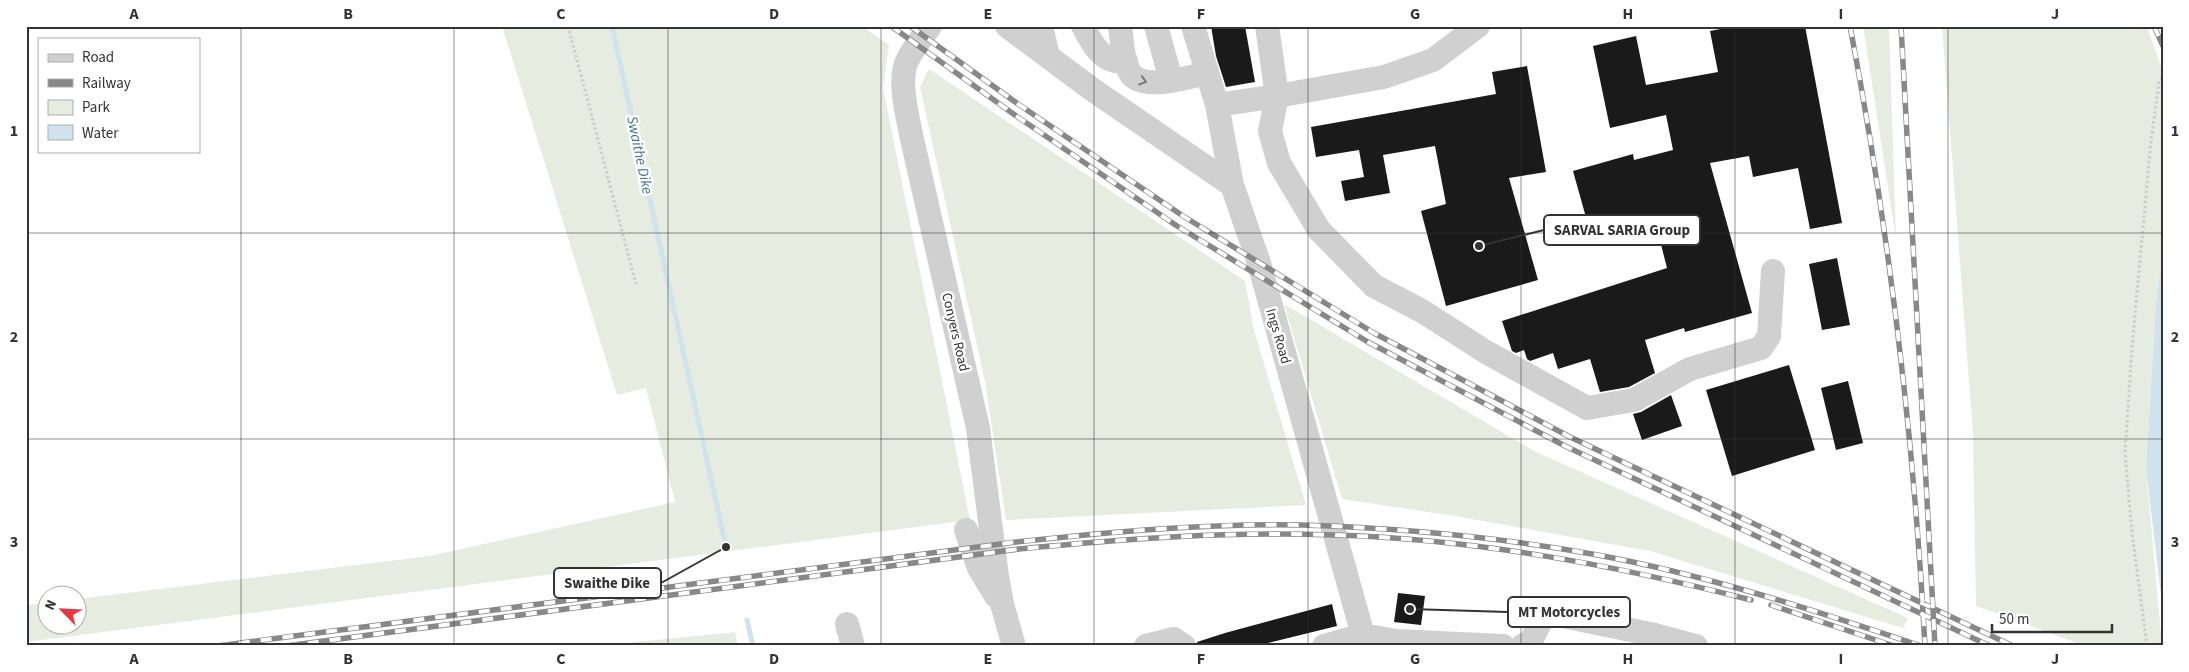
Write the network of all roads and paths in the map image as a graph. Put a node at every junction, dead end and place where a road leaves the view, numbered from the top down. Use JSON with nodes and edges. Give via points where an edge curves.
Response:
{"nodes":[{"id":1,"x":568,"y":26,"type":"edge"},
{"id":2,"x":930,"y":26,"type":"edge"},
{"id":3,"x":1007,"y":26,"type":"edge"},
{"id":4,"x":1041,"y":26,"type":"edge"},
{"id":5,"x":1083,"y":26,"type":"edge"},
{"id":6,"x":1120,"y":26,"type":"edge"},
{"id":7,"x":1156,"y":26,"type":"edge"},
{"id":8,"x":1193,"y":26,"type":"edge"},
{"id":9,"x":1267,"y":26,"type":"edge"},
{"id":10,"x":1478,"y":26,"type":"edge"},
{"id":11,"x":1048,"y":56,"type":"junction"},
{"id":12,"x":1126,"y":61,"type":"junction"},
{"id":13,"x":1207,"y":73,"type":"junction"},
{"id":14,"x":2163,"y":75,"type":"edge"},
{"id":15,"x":1170,"y":80,"type":"junction"},
{"id":16,"x":1277,"y":96,"type":"junction"},
{"id":17,"x":1217,"y":105,"type":"junction"},
{"id":18,"x":1232,"y":185,"type":"junction"},
{"id":19,"x":1773,"y":271,"type":"dead end"},
{"id":20,"x":636,"y":284,"type":"dead end"},
{"id":21,"x":966,"y":530,"type":"dead end"},
{"id":22,"x":1002,"y":604,"type":"junction"},
{"id":23,"x":1364,"y":641,"type":"edge"},
{"id":24,"x":1014,"y":646,"type":"edge"},
{"id":25,"x":1146,"y":646,"type":"edge"},
{"id":26,"x":1184,"y":646,"type":"edge"},
{"id":27,"x":1324,"y":646,"type":"edge"},
{"id":28,"x":1503,"y":646,"type":"edge"},
{"id":29,"x":1522,"y":646,"type":"edge"},
{"id":30,"x":1696,"y":646,"type":"edge"},
{"id":31,"x":2147,"y":646,"type":"edge"}],
"edges":[{"from":1,"to":20,"type":"path"},
{"from":2,"to":22,"type":"street","name":"Conyers Road","via":[[907,59],[904,98],[978,428]]},
{"from":3,"to":11,"type":"street"},
{"from":4,"to":11,"type":"street"},
{"from":5,"to":12,"type":"street","via":[[1097,50],[1116,63]]},
{"from":6,"to":12,"type":"street"},
{"from":7,"to":15,"type":"street"},
{"from":8,"to":13,"type":"street","name":"Ings Road"},
{"from":9,"to":16,"type":"street"},
{"from":10,"to":16,"type":"street","via":[[1433,60],[1384,77]]},
{"from":11,"to":18,"type":"street"},
{"from":12,"to":15,"type":"street","one_way":true,"via":[[1134,78],[1144,83]]},
{"from":13,"to":15,"type":"street"},
{"from":13,"to":17,"type":"street","name":"Ings Road"},
{"from":14,"to":31,"type":"path","via":[[2150,141],[2125,452]]},
{"from":16,"to":17,"type":"street"},
{"from":16,"to":19,"type":"street","via":[[1270,131],[1279,163],[1319,230],[1374,286],[1587,408],[1634,400],[1690,369],[1761,348],[1769,336]]},
{"from":17,"to":18,"type":"street","name":"Ings Road"},
{"from":18,"to":23,"type":"street","name":"Ings Road","via":[[1259,263]]},
{"from":21,"to":22,"type":"street","via":[[978,568]]},
{"from":22,"to":24,"type":"street","name":"Conyers Road"},
{"from":23,"to":27,"type":"street"},
{"from":23,"to":28,"type":"street"},
{"from":25,"to":26,"type":"street","via":[[1174,639]]},
{"from":29,"to":30,"type":"street","via":[[1531,641],[1543,617],[1553,614]]}]}
